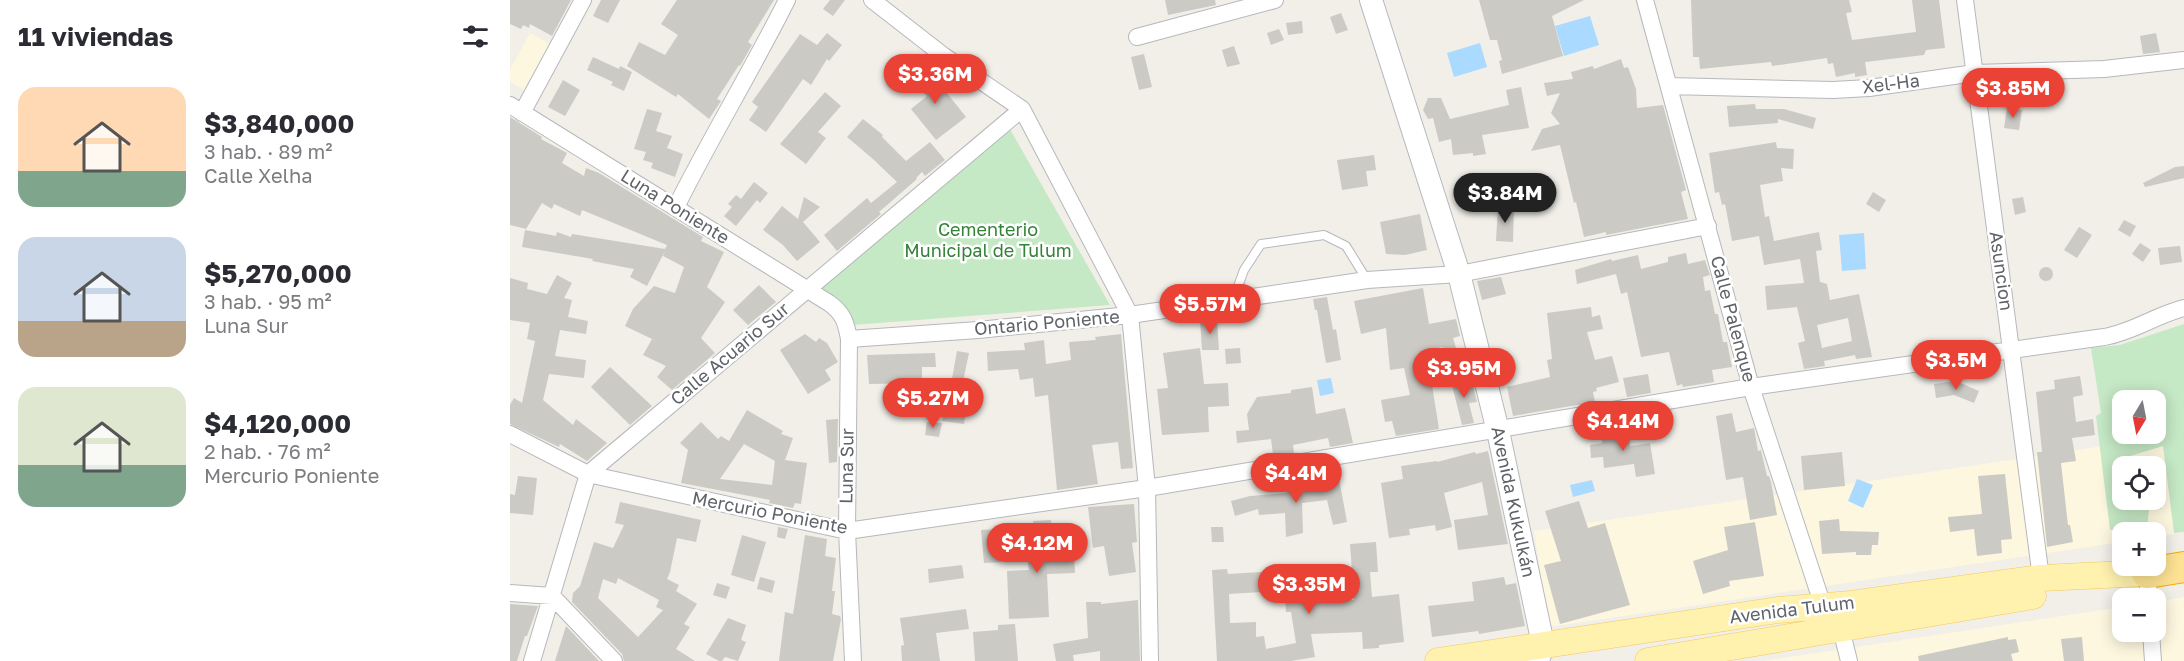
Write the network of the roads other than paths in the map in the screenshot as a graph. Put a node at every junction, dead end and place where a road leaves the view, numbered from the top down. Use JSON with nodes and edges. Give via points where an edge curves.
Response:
{"nodes":[{"id":1,"x":583,"y":0,"type":"edge"},
{"id":2,"x":787,"y":0,"type":"edge"},
{"id":3,"x":1275,"y":0,"type":"edge"},
{"id":4,"x":1371,"y":0,"type":"edge"},
{"id":5,"x":1646,"y":0,"type":"edge"},
{"id":6,"x":1965,"y":0,"type":"edge"},
{"id":7,"x":878,"y":2,"type":"edge"},
{"id":8,"x":1137,"y":38,"type":"dead end"},
{"id":9,"x":2184,"y":60,"type":"edge"},
{"id":10,"x":1975,"y":73,"type":"junction"},
{"id":11,"x":1669,"y":86,"type":"junction"},
{"id":12,"x":516,"y":109,"type":"edge"},
{"id":13,"x":1022,"y":109,"type":"junction"},
{"id":14,"x":676,"y":207,"type":"junction"},
{"id":15,"x":1708,"y":226,"type":"junction"},
{"id":16,"x":1459,"y":274,"type":"junction"},
{"id":17,"x":1367,"y":280,"type":"junction"},
{"id":18,"x":806,"y":290,"type":"junction"},
{"id":19,"x":1233,"y":300,"type":"junction"},
{"id":20,"x":2184,"y":308,"type":"edge"},
{"id":21,"x":839,"y":310,"type":"joint"},
{"id":22,"x":1130,"y":315,"type":"junction"},
{"id":23,"x":849,"y":339,"type":"junction"},
{"id":24,"x":2012,"y":352,"type":"junction"},
{"id":25,"x":1751,"y":387,"type":"junction"},
{"id":26,"x":1498,"y":431,"type":"junction"},
{"id":27,"x":510,"y":434,"type":"edge"},
{"id":28,"x":588,"y":474,"type":"junction"},
{"id":29,"x":1147,"y":488,"type":"junction"},
{"id":30,"x":847,"y":531,"type":"junction"},
{"id":31,"x":2184,"y":567,"type":"edge"},
{"id":32,"x":2041,"y":578,"type":"junction"},
{"id":33,"x":2148,"y":586,"type":"edge"},
{"id":34,"x":510,"y":593,"type":"edge"},
{"id":35,"x":552,"y":596,"type":"junction"},
{"id":36,"x":1823,"y":606,"type":"junction"},
{"id":37,"x":1841,"y":629,"type":"junction"},
{"id":38,"x":2152,"y":642,"type":"edge"},
{"id":39,"x":1540,"y":653,"type":"edge"},
{"id":40,"x":532,"y":661,"type":"edge"},
{"id":41,"x":614,"y":661,"type":"edge"},
{"id":42,"x":854,"y":661,"type":"edge"},
{"id":43,"x":1150,"y":661,"type":"edge"},
{"id":44,"x":1438,"y":661,"type":"edge"},
{"id":45,"x":1648,"y":661,"type":"edge"},
{"id":46,"x":1849,"y":661,"type":"edge"},
{"id":47,"x":2153,"y":661,"type":"edge"}],
"edges":[{"from":1,"to":12,"type":"street"},
{"from":2,"to":14,"type":"street"},
{"from":3,"to":8,"type":"street"},
{"from":4,"to":16,"type":"street","name":"Avenida Kukulkán"},
{"from":5,"to":11,"type":"street","name":"Calle Palenque"},
{"from":6,"to":10,"type":"street","name":"Asuncion"},
{"from":7,"to":13,"type":"street","via":[[944,56]]},
{"from":9,"to":10,"type":"street","name":"Xel-Ha","via":[[2104,69]]},
{"from":10,"to":11,"type":"street","name":"Xel-Ha","via":[[1833,90]]},
{"from":10,"to":24,"type":"street","name":"Asuncion"},
{"from":11,"to":15,"type":"street","name":"Calle Palenque"},
{"from":12,"to":14,"type":"street","name":"Luna Poniente"},
{"from":13,"to":18,"type":"street","name":"Calle Acuario Sur"},
{"from":13,"to":22,"type":"street"},
{"from":14,"to":18,"type":"street","name":"Luna Poniente"},
{"from":15,"to":16,"type":"street","name":"Ontario Poniente"},
{"from":15,"to":25,"type":"street","name":"Calle Palenque"},
{"from":16,"to":17,"type":"street","name":"Ontario Poniente"},
{"from":16,"to":26,"type":"street","name":"Avenida Kukulkán"},
{"from":17,"to":19,"type":"street","name":"Ontario Poniente"},
{"from":17,"to":19,"type":"lane","via":[[1346,246],[1324,235],[1314,236],[1261,244],[1244,270]]},
{"from":18,"to":21,"type":"street","name":"Luna Poniente"},
{"from":18,"to":28,"type":"street","name":"Calle Acuario Sur"},
{"from":19,"to":22,"type":"street","name":"Ontario Poniente"},
{"from":20,"to":24,"type":"street","name":"Mercurio Poniente","via":[[2122,334]]},
{"from":21,"to":23,"type":"street","name":"Luna Sur","via":[[846,321]]},
{"from":22,"to":23,"type":"street","name":"Ontario Poniente"},
{"from":22,"to":29,"type":"street"},
{"from":23,"to":30,"type":"street","name":"Luna Sur"},
{"from":24,"to":25,"type":"street","name":"Mercurio Poniente"},
{"from":24,"to":32,"type":"street","name":"Asuncion"},
{"from":25,"to":26,"type":"street","name":"Mercurio Poniente"},
{"from":25,"to":36,"type":"street","name":"Calle Palenque"},
{"from":26,"to":29,"type":"street","name":"Mercurio Poniente"},
{"from":26,"to":39,"type":"street","name":"Avenida Kukulkán"},
{"from":27,"to":28,"type":"street","name":"Mercurio Poniente"},
{"from":28,"to":30,"type":"street","name":"Mercurio Poniente"},
{"from":28,"to":35,"type":"street"},
{"from":29,"to":30,"type":"street","name":"Mercurio Poniente"},
{"from":29,"to":43,"type":"street"},
{"from":30,"to":42,"type":"street","name":"Luna Sur"},
{"from":31,"to":33,"type":"highway","name":"Avenida Tulum"},
{"from":32,"to":33,"type":"main road","name":"Avenida Tulum"},
{"from":32,"to":36,"type":"main road","name":"Avenida Tulum"},
{"from":33,"to":37,"type":"main road","name":"Avenida Tulum","via":[[2038,595]]},
{"from":34,"to":35,"type":"street"},
{"from":35,"to":40,"type":"street"},
{"from":35,"to":41,"type":"street"},
{"from":36,"to":37,"type":"street","name":"Calle Palenque"},
{"from":36,"to":39,"type":"main road","name":"Avenida Tulum","via":[[1778,610]]},
{"from":37,"to":45,"type":"main road","name":"Avenida Tulum"},
{"from":37,"to":46,"type":"street"},
{"from":38,"to":47,"type":"street"},
{"from":39,"to":44,"type":"main road","name":"Avenida Tulum"}]}
